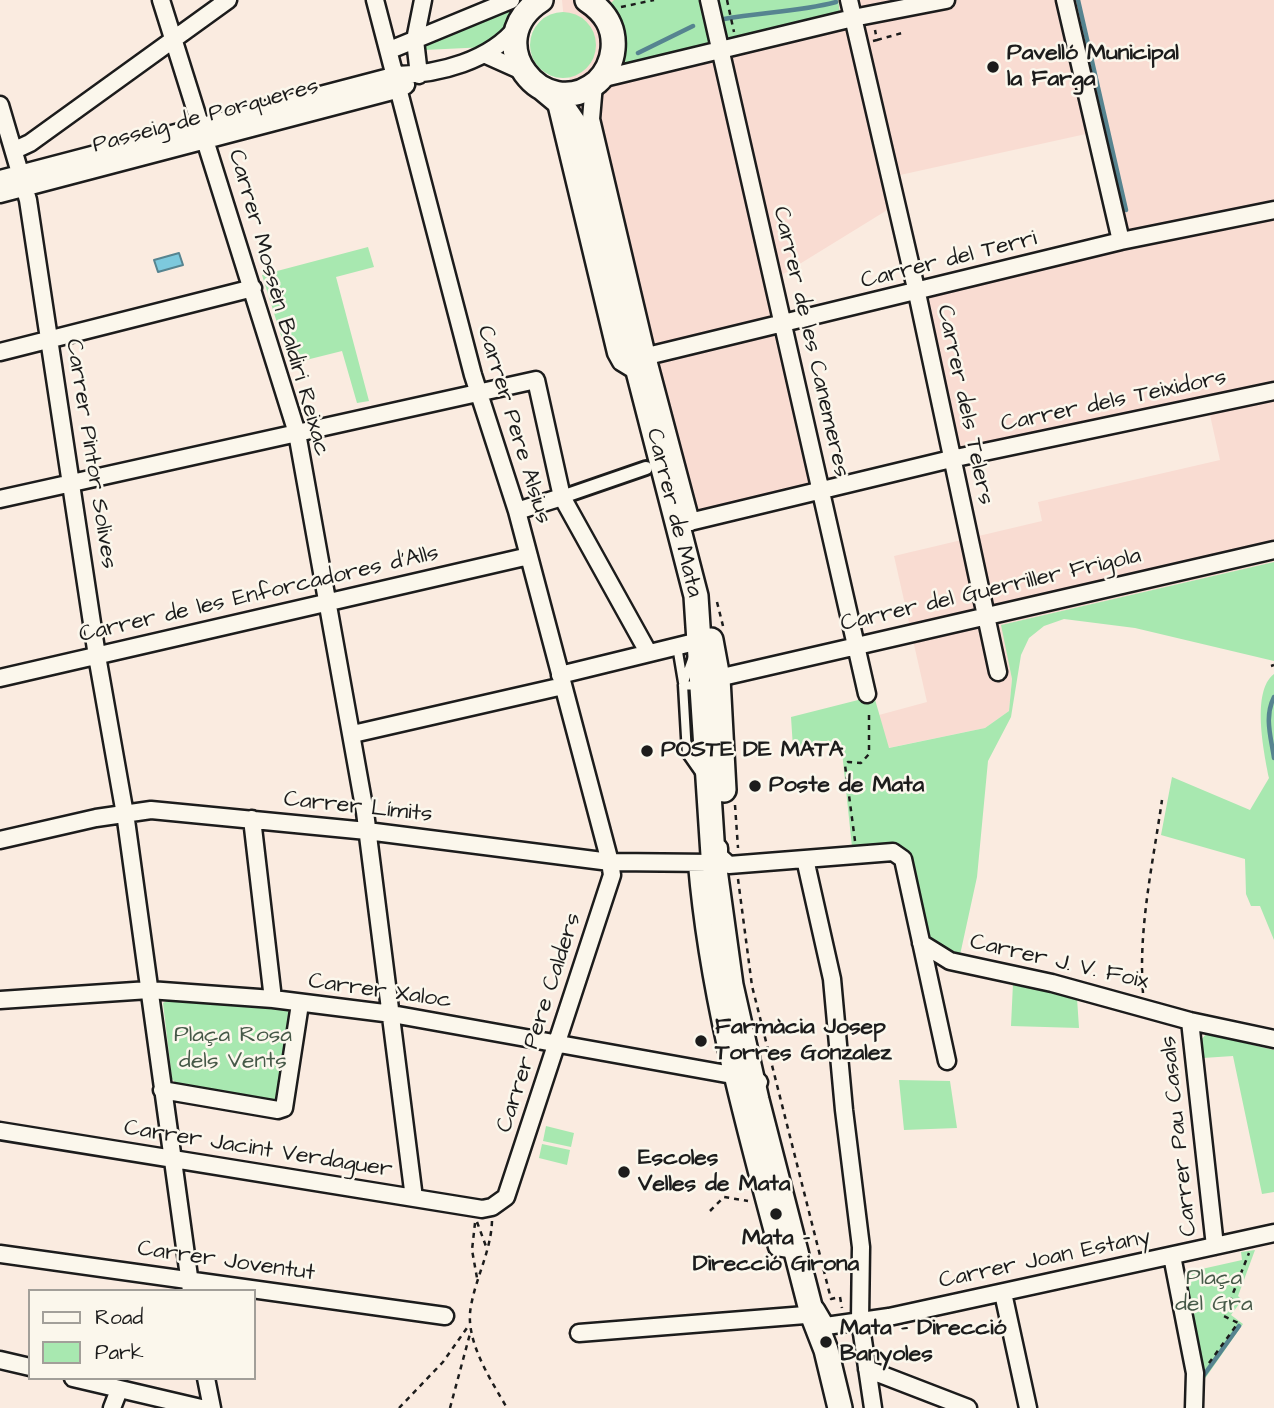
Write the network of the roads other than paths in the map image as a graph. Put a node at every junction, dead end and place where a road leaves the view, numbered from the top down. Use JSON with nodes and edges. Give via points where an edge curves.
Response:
{"nodes":[{"id":1,"x":161,"y":0,"type":"edge"},
{"id":2,"x":228,"y":0,"type":"edge"},
{"id":3,"x":375,"y":0,"type":"edge"},
{"id":4,"x":423,"y":0,"type":"edge"},
{"id":5,"x":511,"y":0,"type":"edge"},
{"id":6,"x":541,"y":0,"type":"edge"},
{"id":7,"x":589,"y":0,"type":"edge"},
{"id":8,"x":709,"y":0,"type":"edge"},
{"id":9,"x":849,"y":0,"type":"edge"},
{"id":10,"x":946,"y":0,"type":"edge"},
{"id":11,"x":1065,"y":0,"type":"edge"},
{"id":12,"x":853,"y":18,"type":"junction"},
{"id":13,"x":518,"y":25,"type":"junction"},
{"id":14,"x":174,"y":40,"type":"junction"},
{"id":15,"x":415,"y":40,"type":"junction"},
{"id":16,"x":720,"y":49,"type":"junction"},
{"id":17,"x":390,"y":50,"type":"junction"},
{"id":18,"x":486,"y":55,"type":"junction"},
{"id":19,"x":523,"y":72,"type":"junction"},
{"id":20,"x":419,"y":75,"type":"junction"},
{"id":21,"x":398,"y":82,"type":"junction"},
{"id":22,"x":592,"y":84,"type":"junction"},
{"id":23,"x":549,"y":94,"type":"junction"},
{"id":24,"x":0,"y":105,"type":"edge"},
{"id":25,"x":574,"y":123,"type":"junction"},
{"id":26,"x":204,"y":134,"type":"junction"},
{"id":27,"x":15,"y":150,"type":"junction"},
{"id":28,"x":0,"y":179,"type":"edge"},
{"id":29,"x":24,"y":180,"type":"junction"},
{"id":30,"x":0,"y":194,"type":"edge"},
{"id":31,"x":1274,"y":210,"type":"edge"},
{"id":32,"x":1121,"y":241,"type":"junction"},
{"id":33,"x":253,"y":288,"type":"junction"},
{"id":34,"x":917,"y":293,"type":"junction"},
{"id":35,"x":782,"y":324,"type":"junction"},
{"id":36,"x":50,"y":339,"type":"junction"},
{"id":37,"x":0,"y":352,"type":"edge"},
{"id":38,"x":634,"y":360,"type":"junction"},
{"id":39,"x":1274,"y":391,"type":"edge"},
{"id":40,"x":480,"y":393,"type":"junction"},
{"id":41,"x":297,"y":433,"type":"junction"},
{"id":42,"x":951,"y":459,"type":"junction"},
{"id":43,"x":646,"y":468,"type":"dead end"},
{"id":44,"x":71,"y":482,"type":"junction"},
{"id":45,"x":822,"y":489,"type":"junction"},
{"id":46,"x":562,"y":497,"type":"junction"},
{"id":47,"x":0,"y":499,"type":"edge"},
{"id":48,"x":517,"y":511,"type":"junction"},
{"id":49,"x":684,"y":523,"type":"junction"},
{"id":50,"x":1274,"y":550,"type":"edge"},
{"id":51,"x":529,"y":556,"type":"junction"},
{"id":52,"x":696,"y":596,"type":"junction"},
{"id":53,"x":327,"y":603,"type":"junction"},
{"id":54,"x":985,"y":615,"type":"junction"},
{"id":55,"x":688,"y":643,"type":"junction"},
{"id":56,"x":855,"y":645,"type":"junction"},
{"id":57,"x":649,"y":652,"type":"junction"},
{"id":58,"x":97,"y":656,"type":"junction"},
{"id":59,"x":998,"y":672,"type":"dead end"},
{"id":60,"x":0,"y":678,"type":"edge"},
{"id":61,"x":562,"y":681,"type":"junction"},
{"id":62,"x":701,"y":683,"type":"junction"},
{"id":63,"x":867,"y":694,"type":"road end"},
{"id":64,"x":353,"y":734,"type":"junction"},
{"id":65,"x":124,"y":813,"type":"junction"},
{"id":66,"x":252,"y":819,"type":"junction"},
{"id":67,"x":368,"y":831,"type":"junction"},
{"id":68,"x":0,"y":840,"type":"edge"},
{"id":69,"x":805,"y":859,"type":"junction"},
{"id":70,"x":611,"y":862,"type":"junction"},
{"id":71,"x":723,"y":868,"type":"junction"},
{"id":72,"x":922,"y":943,"type":"junction"},
{"id":73,"x":149,"y":990,"type":"junction"},
{"id":74,"x":273,"y":999,"type":"junction"},
{"id":75,"x":0,"y":1000,"type":"edge"},
{"id":76,"x":300,"y":1004,"type":"junction"},
{"id":77,"x":392,"y":1014,"type":"junction"},
{"id":78,"x":1190,"y":1021,"type":"junction"},
{"id":79,"x":1274,"y":1039,"type":"edge"},
{"id":80,"x":559,"y":1042,"type":"junction"},
{"id":81,"x":947,"y":1061,"type":"dead end"},
{"id":82,"x":741,"y":1076,"type":"junction"},
{"id":83,"x":162,"y":1090,"type":"junction"},
{"id":84,"x":0,"y":1131,"type":"edge"},
{"id":85,"x":782,"y":1147,"type":"junction"},
{"id":86,"x":172,"y":1158,"type":"junction"},
{"id":87,"x":414,"y":1198,"type":"junction"},
{"id":88,"x":492,"y":1212,"type":"joint"},
{"id":89,"x":786,"y":1215,"type":"junction"},
{"id":90,"x":1274,"y":1233,"type":"edge"},
{"id":91,"x":1215,"y":1246,"type":"junction"},
{"id":92,"x":786,"y":1248,"type":"junction"},
{"id":93,"x":0,"y":1254,"type":"edge"},
{"id":94,"x":1172,"y":1256,"type":"junction"},
{"id":95,"x":190,"y":1285,"type":"edge"},
{"id":96,"x":223,"y":1289,"type":"edge"},
{"id":97,"x":256,"y":1293,"type":"edge"},
{"id":98,"x":1003,"y":1293,"type":"junction"},
{"id":99,"x":445,"y":1316,"type":"dead end"},
{"id":100,"x":832,"y":1319,"type":"junction"},
{"id":101,"x":579,"y":1333,"type":"dead end"},
{"id":102,"x":0,"y":1360,"type":"edge"},
{"id":103,"x":28,"y":1367,"type":"edge"},
{"id":104,"x":867,"y":1369,"type":"junction"},
{"id":105,"x":81,"y":1380,"type":"edge"},
{"id":106,"x":206,"y":1380,"type":"edge"},
{"id":107,"x":119,"y":1390,"type":"junction"},
{"id":108,"x":112,"y":1408,"type":"edge"},
{"id":109,"x":201,"y":1408,"type":"edge"},
{"id":110,"x":212,"y":1408,"type":"edge"},
{"id":111,"x":840,"y":1408,"type":"edge"},
{"id":112,"x":873,"y":1408,"type":"edge"},
{"id":113,"x":968,"y":1408,"type":"edge"},
{"id":114,"x":1028,"y":1408,"type":"edge"},
{"id":115,"x":1194,"y":1408,"type":"edge"}],
"edges":[{"from":1,"to":14,"type":"street","name":"Carrer Mossèn Baldiri Reixac"},
{"from":2,"to":14,"type":"street"},
{"from":3,"to":17,"type":"street","name":"Carrer Pere Alsius"},
{"from":4,"to":15,"type":"street"},
{"from":5,"to":15,"type":"street"},
{"from":6,"to":13,"type":"main road"},
{"from":7,"to":22,"type":"main road","via":[[609,22],[613,37],[609,66]]},
{"from":8,"to":16,"type":"street","name":"Carrer de les Canemeres"},
{"from":9,"to":12,"type":"street","name":"Carrer dels Telers"},
{"from":10,"to":12,"type":"street"},
{"from":11,"to":32,"type":"street"},
{"from":12,"to":16,"type":"street"},
{"from":12,"to":34,"type":"street","name":"Carrer dels Telers"},
{"from":13,"to":18,"type":"street","name":"Passeig de Porqueres"},
{"from":13,"to":19,"type":"main road","via":[[515,49]]},
{"from":14,"to":26,"type":"street","name":"Carrer Mossèn Baldiri Reixac"},
{"from":14,"to":27,"type":"street","via":[[30,144]]},
{"from":15,"to":17,"type":"street"},
{"from":15,"to":20,"type":"street"},
{"from":16,"to":22,"type":"street"},
{"from":16,"to":35,"type":"street","name":"Carrer de les Canemeres"},
{"from":17,"to":21,"type":"street","name":"Carrer Pere Alsius"},
{"from":18,"to":19,"type":"street"},
{"from":18,"to":20,"type":"street","name":"Passeig de Porqueres"},
{"from":19,"to":23,"type":"main road","name":"Carrer de Mata"},
{"from":20,"to":21,"type":"street","name":"Passeig de Porqueres"},
{"from":21,"to":26,"type":"street","name":"Passeig de Porqueres"},
{"from":21,"to":40,"type":"street","name":"Carrer Pere Alsius"},
{"from":22,"to":23,"type":"main road"},
{"from":22,"to":25,"type":"main road","name":"Carrer de Mata"},
{"from":22,"to":38,"type":"street","name":"Carrer de Mata","via":[[592,119]]},
{"from":23,"to":25,"type":"main road","name":"Carrer de Mata"},
{"from":23,"to":38,"type":"street"},
{"from":24,"to":27,"type":"street","name":"Carrer Pintor Solives"},
{"from":25,"to":38,"type":"main road","name":"Carrer de Mata"},
{"from":26,"to":29,"type":"street","name":"Passeig de Porqueres"},
{"from":26,"to":33,"type":"street","name":"Carrer Mossèn Baldiri Reixac"},
{"from":27,"to":29,"type":"street","name":"Carrer Pintor Solives"},
{"from":28,"to":29,"type":"street","name":"Passeig de Porqueres"},
{"from":29,"to":30,"type":"street","name":"Passeig de Porqueres"},
{"from":29,"to":36,"type":"street","name":"Carrer Pintor Solives"},
{"from":31,"to":32,"type":"street","name":"Carrer del Terri"},
{"from":32,"to":34,"type":"street","name":"Carrer del Terri"},
{"from":33,"to":36,"type":"street"},
{"from":33,"to":41,"type":"street","name":"Carrer Mossèn Baldiri Reixac"},
{"from":34,"to":35,"type":"street","name":"Carrer del Terri"},
{"from":34,"to":42,"type":"street","name":"Carrer dels Telers"},
{"from":35,"to":38,"type":"street","name":"Carrer del Terri"},
{"from":35,"to":45,"type":"street","name":"Carrer de les Canemeres"},
{"from":36,"to":37,"type":"street"},
{"from":36,"to":44,"type":"street","name":"Carrer Pintor Solives"},
{"from":38,"to":49,"type":"main road","name":"Carrer de Mata"},
{"from":39,"to":42,"type":"street","name":"Carrer dels Teixidors"},
{"from":40,"to":41,"type":"street"},
{"from":40,"to":46,"type":"street","via":[[536,380]]},
{"from":40,"to":48,"type":"street","name":"Carrer Pere Alsius"},
{"from":41,"to":44,"type":"street"},
{"from":41,"to":53,"type":"street","name":"Carrer Mossèn Baldiri Reixac"},
{"from":42,"to":45,"type":"street","name":"Carrer dels Teixidors"},
{"from":42,"to":54,"type":"street","name":"Carrer dels Telers"},
{"from":43,"to":46,"type":"street"},
{"from":44,"to":47,"type":"street"},
{"from":44,"to":58,"type":"street","name":"Carrer Pintor Solives"},
{"from":45,"to":49,"type":"street","name":"Carrer dels Teixidors"},
{"from":45,"to":56,"type":"street","name":"Carrer de les Canemeres"},
{"from":46,"to":48,"type":"street"},
{"from":46,"to":57,"type":"street"},
{"from":48,"to":51,"type":"street","name":"Carrer Pere Alsius"},
{"from":49,"to":52,"type":"main road","name":"Carrer de Mata"},
{"from":50,"to":54,"type":"street","name":"Carrer del Guerriller Frigola"},
{"from":51,"to":53,"type":"street","name":"Carrer de les Enforcadores d'Alls"},
{"from":51,"to":61,"type":"street","name":"Carrer Pere Alsius"},
{"from":52,"to":55,"type":"main road","name":"Carrer de Mata"},
{"from":52,"to":62,"type":"main road","via":[[710,636]]},
{"from":53,"to":58,"type":"street","name":"Carrer de les Enforcadores d'Alls"},
{"from":53,"to":64,"type":"street","name":"Carrer Mossèn Baldiri Reixac"},
{"from":54,"to":56,"type":"street","name":"Carrer del Guerriller Frigola"},
{"from":54,"to":59,"type":"street","name":"Carrer dels Telers"},
{"from":55,"to":57,"type":"street"},
{"from":55,"to":62,"type":"main road","name":"Carrer de Mata"},
{"from":56,"to":62,"type":"street","name":"Carrer del Guerriller Frigola"},
{"from":56,"to":63,"type":"street","name":"Carrer de les Canemeres"},
{"from":57,"to":61,"type":"street"},
{"from":58,"to":60,"type":"street","name":"Carrer de les Enforcadores d'Alls"},
{"from":58,"to":65,"type":"street","name":"Carrer Pintor Solives"},
{"from":61,"to":64,"type":"street"},
{"from":61,"to":70,"type":"street","name":"Carrer Pere Alsius"},
{"from":62,"to":71,"type":"main road","name":"Carrer de Mata","via":[[710,812]]},
{"from":62,"to":71,"type":"main road","via":[[722,753]]},
{"from":64,"to":67,"type":"street","name":"Carrer Mossèn Baldiri Reixac"},
{"from":65,"to":66,"type":"street","name":"Carrer Límits","via":[[151,810]]},
{"from":65,"to":68,"type":"street","name":"Carrer Límits"},
{"from":65,"to":73,"type":"street","name":"Carrer Pintor Solives"},
{"from":66,"to":67,"type":"street","name":"Carrer Límits"},
{"from":66,"to":74,"type":"street"},
{"from":67,"to":70,"type":"street","name":"Carrer Límits"},
{"from":67,"to":77,"type":"street","name":"Carrer Mossèn Baldiri Reixac"},
{"from":69,"to":71,"type":"street","name":"Carrer Límits"},
{"from":69,"to":72,"type":"street","name":"Carrer Límits","via":[[893,852],[903,859]]},
{"from":69,"to":100,"type":"street","via":[[832,979],[861,1247]]},
{"from":70,"to":71,"type":"street","name":"Carrer Límits"},
{"from":70,"to":80,"type":"street","name":"Carrer Pere Calders","via":[[612,875]]},
{"from":71,"to":82,"type":"main road"},
{"from":71,"to":85,"type":"main road","via":[[745,989]]},
{"from":72,"to":78,"type":"street","name":"Carrer J. V. Foix","via":[[950,961],[1145,1006]]},
{"from":72,"to":81,"type":"street"},
{"from":73,"to":74,"type":"street","name":"Carrer Xaloc"},
{"from":73,"to":75,"type":"street","name":"Carrer Xaloc"},
{"from":73,"to":83,"type":"street","name":"Carrer Pintor Solives"},
{"from":74,"to":76,"type":"street","name":"Carrer Xaloc"},
{"from":76,"to":77,"type":"street","name":"Carrer Xaloc"},
{"from":76,"to":83,"type":"street","via":[[284,1108]]},
{"from":77,"to":80,"type":"street","name":"Carrer Xaloc"},
{"from":77,"to":87,"type":"street","name":"Carrer Mossèn Baldiri Reixac"},
{"from":78,"to":79,"type":"street","name":"Carrer J. V. Foix"},
{"from":78,"to":91,"type":"street","name":"Carrer Pau Casals"},
{"from":80,"to":82,"type":"street","name":"Carrer Xaloc"},
{"from":80,"to":88,"type":"street","name":"Carrer Pere Calders","via":[[506,1197]]},
{"from":82,"to":85,"type":"street","via":[[759,1082],[771,1130]]},
{"from":82,"to":89,"type":"main road"},
{"from":82,"to":92,"type":"street","via":[[765,1204]]},
{"from":83,"to":86,"type":"street","name":"Carrer Pintor Solives"},
{"from":84,"to":86,"type":"street","name":"Carrer Jacint Verdaguer"},
{"from":85,"to":100,"type":"main road"},
{"from":86,"to":87,"type":"street","name":"Carrer Jacint Verdaguer"},
{"from":86,"to":95,"type":"street","name":"Carrer Pintor Solives"},
{"from":87,"to":88,"type":"street","name":"Carrer Jacint Verdaguer"},
{"from":89,"to":92,"type":"main road"},
{"from":89,"to":100,"type":"street"},
{"from":90,"to":91,"type":"street","name":"Carrer Joan Estany"},
{"from":91,"to":94,"type":"street","name":"Carrer Joan Estany"},
{"from":92,"to":100,"type":"main road"},
{"from":93,"to":95,"type":"street","name":"Carrer Joventut"},
{"from":94,"to":98,"type":"street","name":"Carrer Joan Estany"},
{"from":94,"to":115,"type":"street","via":[[1195,1373]]},
{"from":95,"to":96,"type":"street","name":"Carrer Joventut"},
{"from":97,"to":99,"type":"street","name":"Carrer Joventut"},
{"from":98,"to":100,"type":"street","name":"Carrer Joan Estany","via":[[889,1317]]},
{"from":98,"to":114,"type":"street"},
{"from":100,"to":101,"type":"street","name":"Carrer Joan Estany"},
{"from":100,"to":104,"type":"street"},
{"from":100,"to":111,"type":"main road","via":[[825,1350]]},
{"from":102,"to":103,"type":"street"},
{"from":104,"to":112,"type":"street"},
{"from":104,"to":113,"type":"street"},
{"from":105,"to":107,"type":"street"},
{"from":106,"to":110,"type":"street"},
{"from":107,"to":108,"type":"street"},
{"from":107,"to":109,"type":"street"}]}
